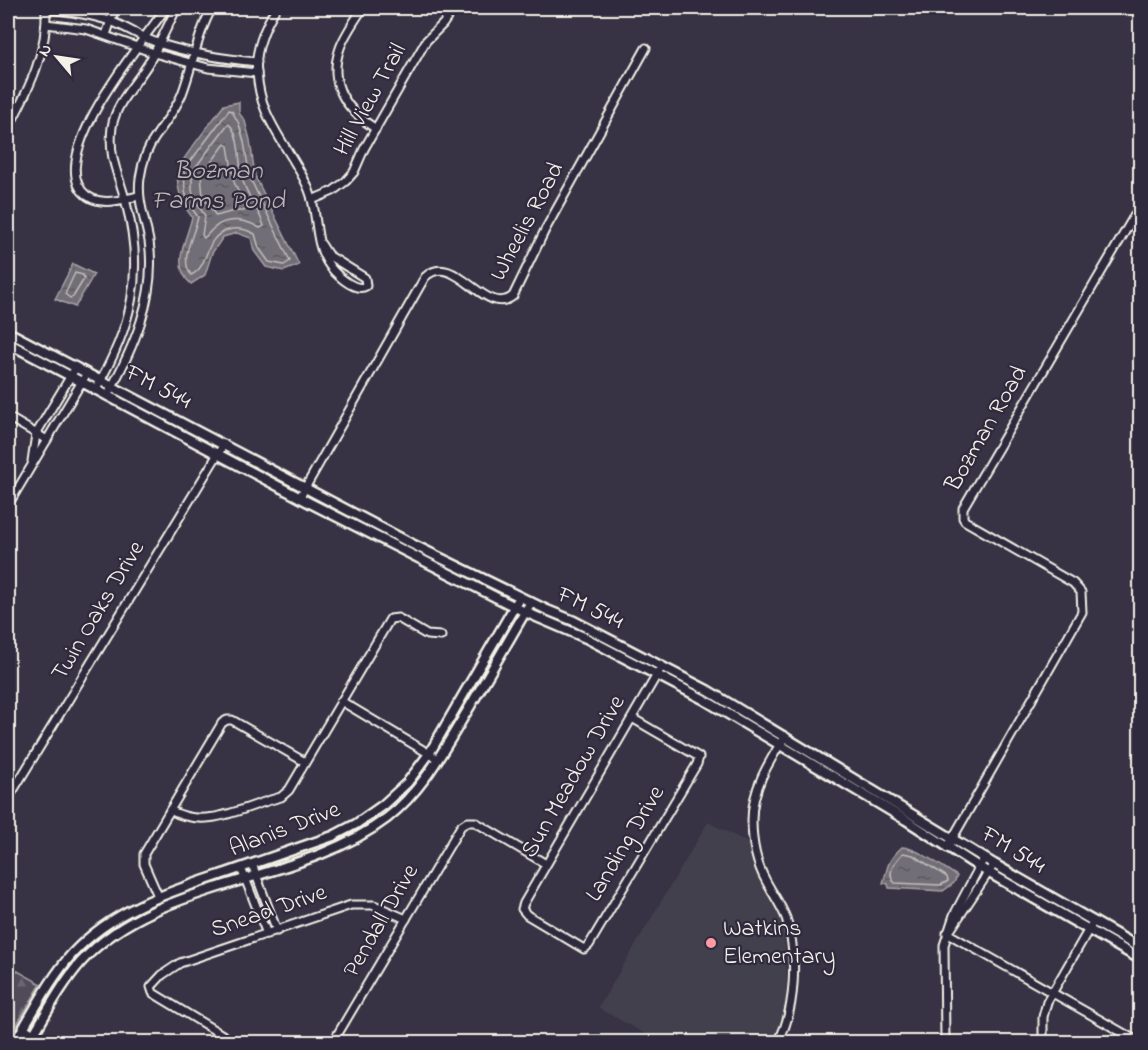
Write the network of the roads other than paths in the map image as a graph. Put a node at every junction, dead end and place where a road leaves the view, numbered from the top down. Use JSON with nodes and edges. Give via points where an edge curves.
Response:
{"nodes":[{"id":1,"x":46,"y":8,"type":"edge"},
{"id":2,"x":115,"y":8,"type":"edge"},
{"id":3,"x":166,"y":8,"type":"edge"},
{"id":4,"x":177,"y":8,"type":"edge"},
{"id":5,"x":212,"y":8,"type":"edge"},
{"id":6,"x":276,"y":8,"type":"edge"},
{"id":7,"x":363,"y":8,"type":"edge"},
{"id":8,"x":454,"y":8,"type":"edge"},
{"id":9,"x":111,"y":21,"type":"junction"},
{"id":10,"x":46,"y":24,"type":"junction"},
{"id":11,"x":106,"y":35,"type":"junction"},
{"id":12,"x":145,"y":38,"type":"junction"},
{"id":13,"x":158,"y":44,"type":"junction"},
{"id":14,"x":136,"y":46,"type":"junction"},
{"id":15,"x":646,"y":48,"type":"dead end"},
{"id":16,"x":154,"y":53,"type":"junction"},
{"id":17,"x":194,"y":53,"type":"junction"},
{"id":18,"x":257,"y":62,"type":"junction"},
{"id":19,"x":192,"y":64,"type":"junction"},
{"id":20,"x":257,"y":73,"type":"junction"},
{"id":21,"x":8,"y":129,"type":"edge"},
{"id":22,"x":376,"y":129,"type":"junction"},
{"id":23,"x":138,"y":196,"type":"junction"},
{"id":24,"x":126,"y":199,"type":"junction"},
{"id":25,"x":312,"y":200,"type":"junction"},
{"id":26,"x":1140,"y":206,"type":"edge"},
{"id":27,"x":321,"y":244,"type":"junction"},
{"id":28,"x":134,"y":283,"type":"junction"},
{"id":29,"x":148,"y":285,"type":"junction"},
{"id":30,"x":8,"y":332,"type":"edge"},
{"id":31,"x":8,"y":343,"type":"edge"},
{"id":32,"x":76,"y":367,"type":"junction"},
{"id":33,"x":87,"y":373,"type":"junction"},
{"id":34,"x":70,"y":377,"type":"junction"},
{"id":35,"x":101,"y":380,"type":"junction"},
{"id":36,"x":81,"y":383,"type":"junction"},
{"id":37,"x":112,"y":386,"type":"junction"},
{"id":38,"x":95,"y":390,"type":"junction"},
{"id":39,"x":107,"y":396,"type":"junction"},
{"id":40,"x":8,"y":417,"type":"edge"},
{"id":41,"x":36,"y":434,"type":"junction"},
{"id":42,"x":47,"y":440,"type":"junction"},
{"id":43,"x":224,"y":444,"type":"junction"},
{"id":44,"x":218,"y":454,"type":"junction"},
{"id":45,"x":29,"y":469,"type":"junction"},
{"id":46,"x":305,"y":489,"type":"junction"},
{"id":47,"x":300,"y":497,"type":"junction"},
{"id":48,"x":8,"y":505,"type":"edge"},
{"id":49,"x":520,"y":597,"type":"junction"},
{"id":50,"x":531,"y":602,"type":"junction"},
{"id":51,"x":514,"y":606,"type":"junction"},
{"id":52,"x":525,"y":612,"type":"junction"},
{"id":53,"x":441,"y":636,"type":"dead end"},
{"id":54,"x":662,"y":666,"type":"junction"},
{"id":55,"x":657,"y":675,"type":"junction"},
{"id":56,"x":341,"y":701,"type":"junction"},
{"id":57,"x":632,"y":718,"type":"junction"},
{"id":58,"x":783,"y":740,"type":"junction"},
{"id":59,"x":429,"y":754,"type":"junction"},
{"id":60,"x":438,"y":759,"type":"junction"},
{"id":61,"x":305,"y":762,"type":"junction"},
{"id":62,"x":8,"y":799,"type":"edge"},
{"id":63,"x":170,"y":810,"type":"junction"},
{"id":64,"x":953,"y":838,"type":"junction"},
{"id":65,"x":947,"y":848,"type":"junction"},
{"id":66,"x":984,"y":858,"type":"junction"},
{"id":67,"x":252,"y":864,"type":"junction"},
{"id":68,"x":546,"y":864,"type":"junction"},
{"id":69,"x":994,"y":864,"type":"junction"},
{"id":70,"x":979,"y":867,"type":"junction"},
{"id":71,"x":242,"y":868,"type":"junction"},
{"id":72,"x":989,"y":873,"type":"junction"},
{"id":73,"x":256,"y":875,"type":"junction"},
{"id":74,"x":246,"y":879,"type":"junction"},
{"id":75,"x":158,"y":896,"type":"junction"},
{"id":76,"x":522,"y":909,"type":"joint"},
{"id":77,"x":406,"y":919,"type":"junction"},
{"id":78,"x":1091,"y":926,"type":"junction"},
{"id":79,"x":277,"y":931,"type":"junction"},
{"id":80,"x":947,"y":933,"type":"junction"},
{"id":81,"x":267,"y":934,"type":"junction"},
{"id":82,"x":1140,"y":948,"type":"edge"},
{"id":83,"x":1140,"y":959,"type":"edge"},
{"id":84,"x":1052,"y":992,"type":"junction"},
{"id":85,"x":24,"y":1029,"type":"junction"},
{"id":86,"x":34,"y":1034,"type":"junction"},
{"id":87,"x":15,"y":1042,"type":"edge"},
{"id":88,"x":29,"y":1042,"type":"edge"},
{"id":89,"x":47,"y":1042,"type":"edge"},
{"id":90,"x":234,"y":1042,"type":"edge"},
{"id":91,"x":333,"y":1042,"type":"edge"},
{"id":92,"x":778,"y":1042,"type":"edge"},
{"id":93,"x":945,"y":1042,"type":"edge"},
{"id":94,"x":1043,"y":1042,"type":"edge"},
{"id":95,"x":1139,"y":1042,"type":"edge"}],
"edges":[{"from":1,"to":9,"type":"street"},
{"from":1,"to":10,"type":"street"},
{"from":2,"to":9,"type":"street"},
{"from":3,"to":12,"type":"street"},
{"from":4,"to":13,"type":"street"},
{"from":5,"to":17,"type":"street"},
{"from":6,"to":18,"type":"street","via":[[267,24]]},
{"from":7,"to":22,"type":"street","via":[[340,48],[337,80],[350,110]]},
{"from":8,"to":22,"type":"street","name":"Hill View Trail","via":[[426,41]]},
{"from":9,"to":11,"type":"street"},
{"from":9,"to":12,"type":"street"},
{"from":10,"to":11,"type":"street"},
{"from":10,"to":21,"type":"street","via":[[33,81]]},
{"from":11,"to":14,"type":"street"},
{"from":12,"to":13,"type":"street"},
{"from":12,"to":14,"type":"street"},
{"from":13,"to":16,"type":"street"},
{"from":13,"to":17,"type":"street"},
{"from":14,"to":16,"type":"street"},
{"from":14,"to":24,"type":"street","via":[[101,101],[76,156],[74,172],[77,185],[86,195],[99,201]]},
{"from":15,"to":46,"type":"street","name":"Wheelis Road","via":[[513,296],[504,301],[491,299],[446,271],[427,275]]},
{"from":16,"to":19,"type":"street"},
{"from":16,"to":24,"type":"street","via":[[112,125],[113,166]]},
{"from":17,"to":18,"type":"street"},
{"from":17,"to":19,"type":"street"},
{"from":18,"to":20,"type":"street"},
{"from":19,"to":20,"type":"street"},
{"from":19,"to":23,"type":"street","via":[[182,96],[144,160]]},
{"from":20,"to":25,"type":"street","via":[[264,107]]},
{"from":22,"to":25,"type":"street","name":"Hill View Trail","via":[[346,182]]},
{"from":23,"to":24,"type":"street"},
{"from":23,"to":29,"type":"street","via":[[148,241]]},
{"from":24,"to":28,"type":"street","via":[[134,246]]},
{"from":25,"to":27,"type":"street"},
{"from":26,"to":64,"type":"street","name":"Bozman Road","via":[[963,508],[963,518],[971,525],[1073,583],[1081,592],[1082,612]]},
{"from":27,"to":27,"type":"street","via":[[333,272],[359,288],[366,286],[365,278],[328,255]]},
{"from":28,"to":29,"type":"street"},
{"from":28,"to":35,"type":"street","via":[[125,332]]},
{"from":29,"to":37,"type":"street","via":[[140,328]]},
{"from":30,"to":32,"type":"main road","name":"FM 544"},
{"from":31,"to":34,"type":"main road","name":"FM 544"},
{"from":32,"to":33,"type":"main road","name":"FM 544"},
{"from":32,"to":34,"type":"street"},
{"from":33,"to":35,"type":"main road","name":"FM 544"},
{"from":33,"to":36,"type":"street"},
{"from":34,"to":36,"type":"main road","name":"FM 544"},
{"from":34,"to":41,"type":"street"},
{"from":35,"to":37,"type":"main road","name":"FM 544"},
{"from":35,"to":38,"type":"street"},
{"from":36,"to":38,"type":"main road","name":"FM 544"},
{"from":36,"to":42,"type":"street"},
{"from":37,"to":39,"type":"street"},
{"from":37,"to":43,"type":"main road","name":"FM 544"},
{"from":38,"to":39,"type":"main road","name":"FM 544"},
{"from":39,"to":44,"type":"main road","name":"FM 544"},
{"from":40,"to":41,"type":"street"},
{"from":41,"to":42,"type":"street"},
{"from":41,"to":45,"type":"street"},
{"from":42,"to":45,"type":"street"},
{"from":43,"to":44,"type":"street","name":"Twin Oaks Drive"},
{"from":43,"to":46,"type":"main road","name":"FM 544"},
{"from":44,"to":47,"type":"main road","name":"FM 544"},
{"from":44,"to":62,"type":"street","name":"Twin Oaks Drive"},
{"from":45,"to":48,"type":"street"},
{"from":46,"to":47,"type":"street","name":"Wheelis Road"},
{"from":46,"to":49,"type":"main road","name":"FM 544"},
{"from":47,"to":51,"type":"main road","name":"FM 544"},
{"from":49,"to":50,"type":"main road","name":"FM 544"},
{"from":49,"to":51,"type":"main road","name":"Alanis Drive"},
{"from":50,"to":52,"type":"main road","name":"Alanis Drive"},
{"from":50,"to":54,"type":"main road","name":"FM 544"},
{"from":51,"to":52,"type":"main road","name":"FM 544"},
{"from":51,"to":59,"type":"main road","name":"Alanis Drive"},
{"from":52,"to":55,"type":"main road","name":"FM 544"},
{"from":52,"to":60,"type":"main road","name":"Alanis Drive"},
{"from":53,"to":56,"type":"street","via":[[427,635],[393,618]]},
{"from":54,"to":55,"type":"street","name":"Sun Meadow Drive"},
{"from":54,"to":58,"type":"main road","name":"FM 544","via":[[707,690]]},
{"from":55,"to":57,"type":"street","name":"Sun Meadow Drive"},
{"from":55,"to":58,"type":"main road","name":"FM 544"},
{"from":56,"to":59,"type":"street"},
{"from":56,"to":61,"type":"street"},
{"from":57,"to":68,"type":"street","name":"Sun Meadow Drive"},
{"from":57,"to":76,"type":"street","name":"Landing Drive","via":[[699,757],[697,764],[589,945],[584,949]]},
{"from":58,"to":64,"type":"main road","name":"FM 544"},
{"from":58,"to":65,"type":"main road","name":"FM 544"},
{"from":58,"to":92,"type":"street","via":[[760,782],[752,818],[755,853],[786,918],[790,946],[792,1003]]},
{"from":59,"to":60,"type":"street"},
{"from":59,"to":67,"type":"main road","name":"Alanis Drive","via":[[407,783],[356,824]]},
{"from":60,"to":73,"type":"main road","name":"Alanis Drive","via":[[416,791],[362,835]]},
{"from":61,"to":63,"type":"street","via":[[281,797],[204,819]]},
{"from":61,"to":63,"type":"street","via":[[226,720]]},
{"from":63,"to":75,"type":"street","via":[[144,854]]},
{"from":64,"to":65,"type":"street","name":"Bozman Road"},
{"from":64,"to":66,"type":"main road","name":"FM 544"},
{"from":65,"to":70,"type":"main road","name":"FM 544"},
{"from":66,"to":69,"type":"main road","name":"FM 544"},
{"from":66,"to":70,"type":"street"},
{"from":67,"to":71,"type":"main road","name":"Alanis Drive"},
{"from":67,"to":73,"type":"street"},
{"from":68,"to":76,"type":"street","name":"Sun Meadow Drive"},
{"from":68,"to":77,"type":"street","name":"Pendall Drive","via":[[475,822],[467,822],[460,825]]},
{"from":69,"to":72,"type":"street"},
{"from":69,"to":78,"type":"main road","name":"FM 544"},
{"from":70,"to":72,"type":"main road","name":"FM 544"},
{"from":70,"to":80,"type":"street"},
{"from":71,"to":74,"type":"street"},
{"from":71,"to":75,"type":"main road","name":"Alanis Drive"},
{"from":72,"to":78,"type":"main road","name":"FM 544"},
{"from":72,"to":80,"type":"street"},
{"from":73,"to":74,"type":"main road","name":"Alanis Drive"},
{"from":73,"to":79,"type":"street"},
{"from":74,"to":81,"type":"street"},
{"from":74,"to":86,"type":"main road","name":"Alanis Drive","via":[[148,913],[113,934],[82,962]]},
{"from":75,"to":85,"type":"main road","name":"Alanis Drive","via":[[126,910],[74,952],[55,975]]},
{"from":77,"to":79,"type":"street","name":"Snead Drive","via":[[374,905],[351,904]]},
{"from":77,"to":91,"type":"street","name":"Pendall Drive"},
{"from":78,"to":82,"type":"main road","name":"FM 544"},
{"from":78,"to":83,"type":"main road","name":"FM 544"},
{"from":78,"to":84,"type":"street"},
{"from":79,"to":81,"type":"street","name":"Snead Drive"},
{"from":80,"to":84,"type":"street"},
{"from":80,"to":93,"type":"street","via":[[942,956]]},
{"from":81,"to":90,"type":"street","name":"Snead Drive","via":[[180,963],[151,987],[153,993]]},
{"from":84,"to":94,"type":"street","via":[[1043,1017]]},
{"from":84,"to":95,"type":"street"},
{"from":85,"to":86,"type":"street"},
{"from":85,"to":87,"type":"main road","name":"Alanis Drive"},
{"from":86,"to":88,"type":"main road","name":"Alanis Drive"},
{"from":86,"to":89,"type":"street"}]}
